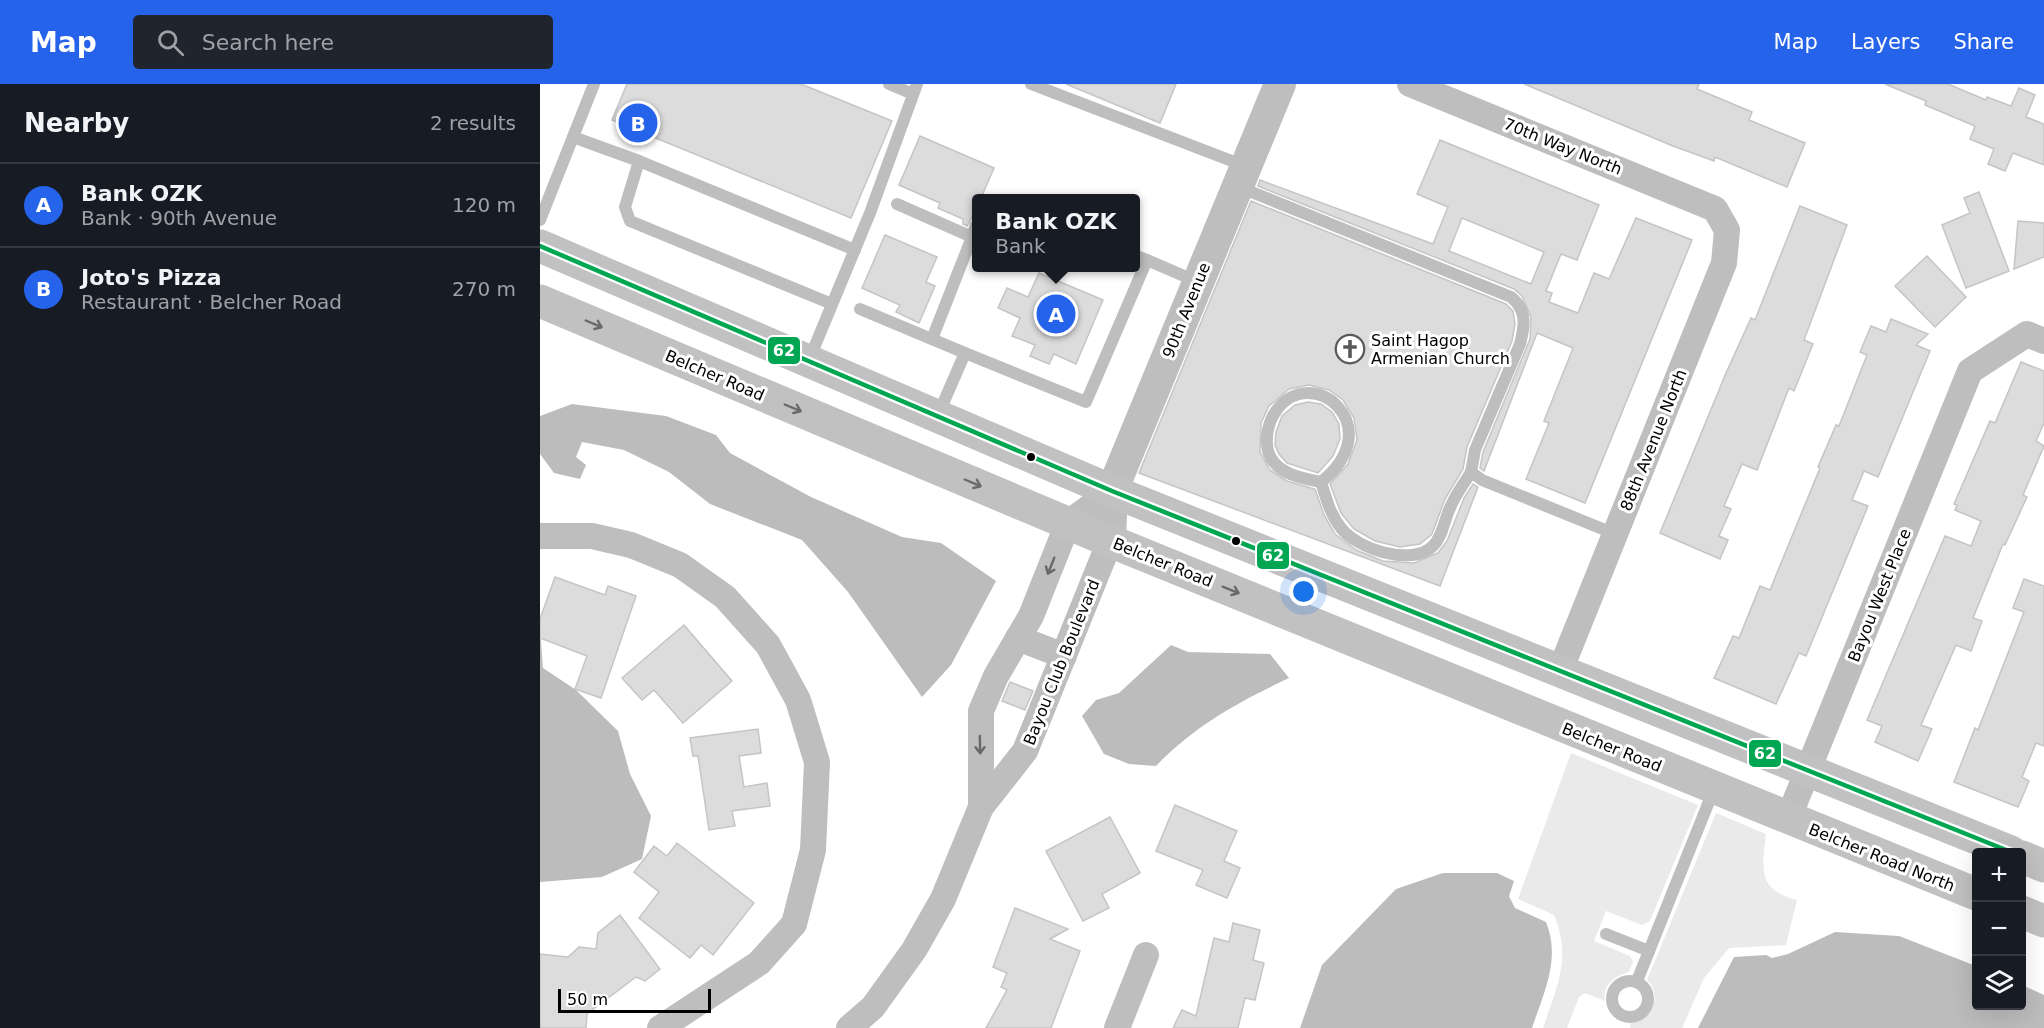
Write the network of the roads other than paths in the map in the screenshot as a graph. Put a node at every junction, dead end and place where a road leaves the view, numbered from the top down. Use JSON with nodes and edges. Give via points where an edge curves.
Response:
{"nodes":[{"id":1,"x":594,"y":84,"type":"edge"},
{"id":2,"x":889,"y":84,"type":"edge"},
{"id":3,"x":1031,"y":84,"type":"edge"},
{"id":4,"x":1280,"y":84,"type":"edge"},
{"id":5,"x":1410,"y":84,"type":"edge"},
{"id":6,"x":915,"y":89,"type":"edge"},
{"id":7,"x":573,"y":137,"type":"junction"},
{"id":8,"x":639,"y":161,"type":"junction"},
{"id":9,"x":1242,"y":176,"type":"junction"},
{"id":10,"x":897,"y":204,"type":"dead end"},
{"id":11,"x":1715,"y":209,"type":"joint"},
{"id":12,"x":540,"y":220,"type":"edge"},
{"id":13,"x":972,"y":230,"type":"edge"},
{"id":14,"x":972,"y":236,"type":"edge"},
{"id":15,"x":540,"y":246,"type":"edge"},
{"id":16,"x":855,"y":250,"type":"junction"},
{"id":17,"x":1141,"y":258,"type":"edge"},
{"id":18,"x":1136,"y":272,"type":"edge"},
{"id":19,"x":1198,"y":282,"type":"junction"},
{"id":20,"x":540,"y":301,"type":"edge"},
{"id":21,"x":832,"y":304,"type":"junction"},
{"id":22,"x":860,"y":309,"type":"dead end"},
{"id":23,"x":932,"y":339,"type":"junction"},
{"id":24,"x":2044,"y":341,"type":"edge"},
{"id":25,"x":965,"y":353,"type":"junction"},
{"id":26,"x":808,"y":361,"type":"junction"},
{"id":27,"x":938,"y":416,"type":"junction"},
{"id":28,"x":1471,"y":472,"type":"junction"},
{"id":29,"x":1321,"y":482,"type":"junction"},
{"id":30,"x":1112,"y":491,"type":"junction"},
{"id":31,"x":1068,"y":523,"type":"junction"},
{"id":32,"x":1615,"y":534,"type":"junction"},
{"id":33,"x":540,"y":536,"type":"edge"},
{"id":34,"x":1110,"y":541,"type":"junction"},
{"id":35,"x":1018,"y":638,"type":"junction"},
{"id":36,"x":1064,"y":656,"type":"junction"},
{"id":37,"x":1560,"y":671,"type":"junction"},
{"id":38,"x":1807,"y":770,"type":"junction"},
{"id":39,"x":1714,"y":789,"type":"junction"},
{"id":40,"x":981,"y":807,"type":"junction"},
{"id":41,"x":1788,"y":819,"type":"junction"},
{"id":42,"x":2000,"y":848,"type":"edge"},
{"id":43,"x":2026,"y":859,"type":"edge"},
{"id":44,"x":2044,"y":866,"type":"edge"},
{"id":45,"x":1972,"y":892,"type":"edge"},
{"id":46,"x":2026,"y":914,"type":"edge"},
{"id":47,"x":2044,"y":921,"type":"edge"},
{"id":48,"x":1606,"y":934,"type":"dead end"},
{"id":49,"x":1649,"y":951,"type":"junction"},
{"id":50,"x":1146,"y":955,"type":"dead end"},
{"id":51,"x":1637,"y":981,"type":"dead end"},
{"id":52,"x":660,"y":1028,"type":"edge"},
{"id":53,"x":849,"y":1028,"type":"edge"},
{"id":54,"x":1117,"y":1028,"type":"edge"}],
"edges":[{"from":1,"to":7,"type":"lane"},
{"from":2,"to":6,"type":"lane"},
{"from":3,"to":9,"type":"lane"},
{"from":4,"to":9,"type":"street","name":"90th Avenue"},
{"from":5,"to":11,"type":"street","name":"70th Way North"},
{"from":6,"to":16,"type":"lane"},
{"from":7,"to":8,"type":"lane"},
{"from":7,"to":12,"type":"lane"},
{"from":8,"to":16,"type":"lane"},
{"from":8,"to":21,"type":"lane","via":[[625,207],[630,222]]},
{"from":9,"to":19,"type":"street","name":"90th Avenue"},
{"from":9,"to":28,"type":"lane","via":[[1511,297],[1521,305],[1525,326],[1520,344],[1475,450]]},
{"from":10,"to":13,"type":"lane"},
{"from":11,"to":32,"type":"street","name":"88th Avenue North","via":[[1727,230],[1724,262]]},
{"from":14,"to":23,"type":"lane"},
{"from":15,"to":26,"type":"main road"},
{"from":16,"to":21,"type":"lane"},
{"from":17,"to":19,"type":"lane"},
{"from":18,"to":25,"type":"lane","via":[[1086,402]]},
{"from":19,"to":30,"type":"street","name":"90th Avenue"},
{"from":20,"to":31,"type":"main road","name":"Belcher Road","one_way":true},
{"from":21,"to":26,"type":"lane"},
{"from":22,"to":23,"type":"lane"},
{"from":23,"to":25,"type":"lane"},
{"from":24,"to":38,"type":"street","name":"Bayou West Place","via":[[2027,334],[1970,371]]},
{"from":25,"to":27,"type":"lane"},
{"from":26,"to":27,"type":"main road"},
{"from":27,"to":30,"type":"main road"},
{"from":28,"to":29,"type":"lane","via":[[1450,506],[1438,541],[1420,555],[1406,558],[1388,555],[1342,530]]},
{"from":28,"to":32,"type":"lane"},
{"from":29,"to":29,"type":"lane","via":[[1278,468],[1269,453],[1266,438],[1272,417],[1283,400],[1298,392],[1313,392],[1336,405],[1350,428],[1350,442],[1343,458]]},
{"from":30,"to":31,"type":"street"},
{"from":30,"to":34,"type":"street","name":"90th Avenue"},
{"from":30,"to":37,"type":"main road"},
{"from":31,"to":34,"type":"main road","name":"Belcher Road"},
{"from":31,"to":35,"type":"street","name":"Bayou Club Boulevard","one_way":true,"via":[[1031,616]]},
{"from":32,"to":37,"type":"street","name":"88th Avenue North"},
{"from":33,"to":52,"type":"street","via":[[592,536],[631,545],[680,566],[725,597],[768,645],[798,700],[817,762],[813,849],[794,924],[759,963]]},
{"from":34,"to":36,"type":"street","name":"Bayou Club Boulevard"},
{"from":34,"to":39,"type":"main road","name":"Belcher Road","one_way":true},
{"from":35,"to":36,"type":"street"},
{"from":35,"to":40,"type":"street","name":"Bayou Club Boulevard","one_way":true,"via":[[981,711]]},
{"from":36,"to":40,"type":"street","name":"Bayou Club Boulevard","via":[[1024,751]]},
{"from":37,"to":38,"type":"main road"},
{"from":38,"to":41,"type":"street","name":"Bayou West Place"},
{"from":38,"to":42,"type":"main road"},
{"from":39,"to":41,"type":"main road","name":"Belcher Road"},
{"from":39,"to":49,"type":"lane"},
{"from":40,"to":53,"type":"street","name":"Bayou Club Boulevard","via":[[943,899],[914,950],[873,1007]]},
{"from":41,"to":45,"type":"main road","name":"Belcher Road North"},
{"from":43,"to":44,"type":"main road"},
{"from":46,"to":47,"type":"main road"},
{"from":48,"to":49,"type":"lane"},
{"from":49,"to":51,"type":"lane"},
{"from":50,"to":54,"type":"street"}]}
